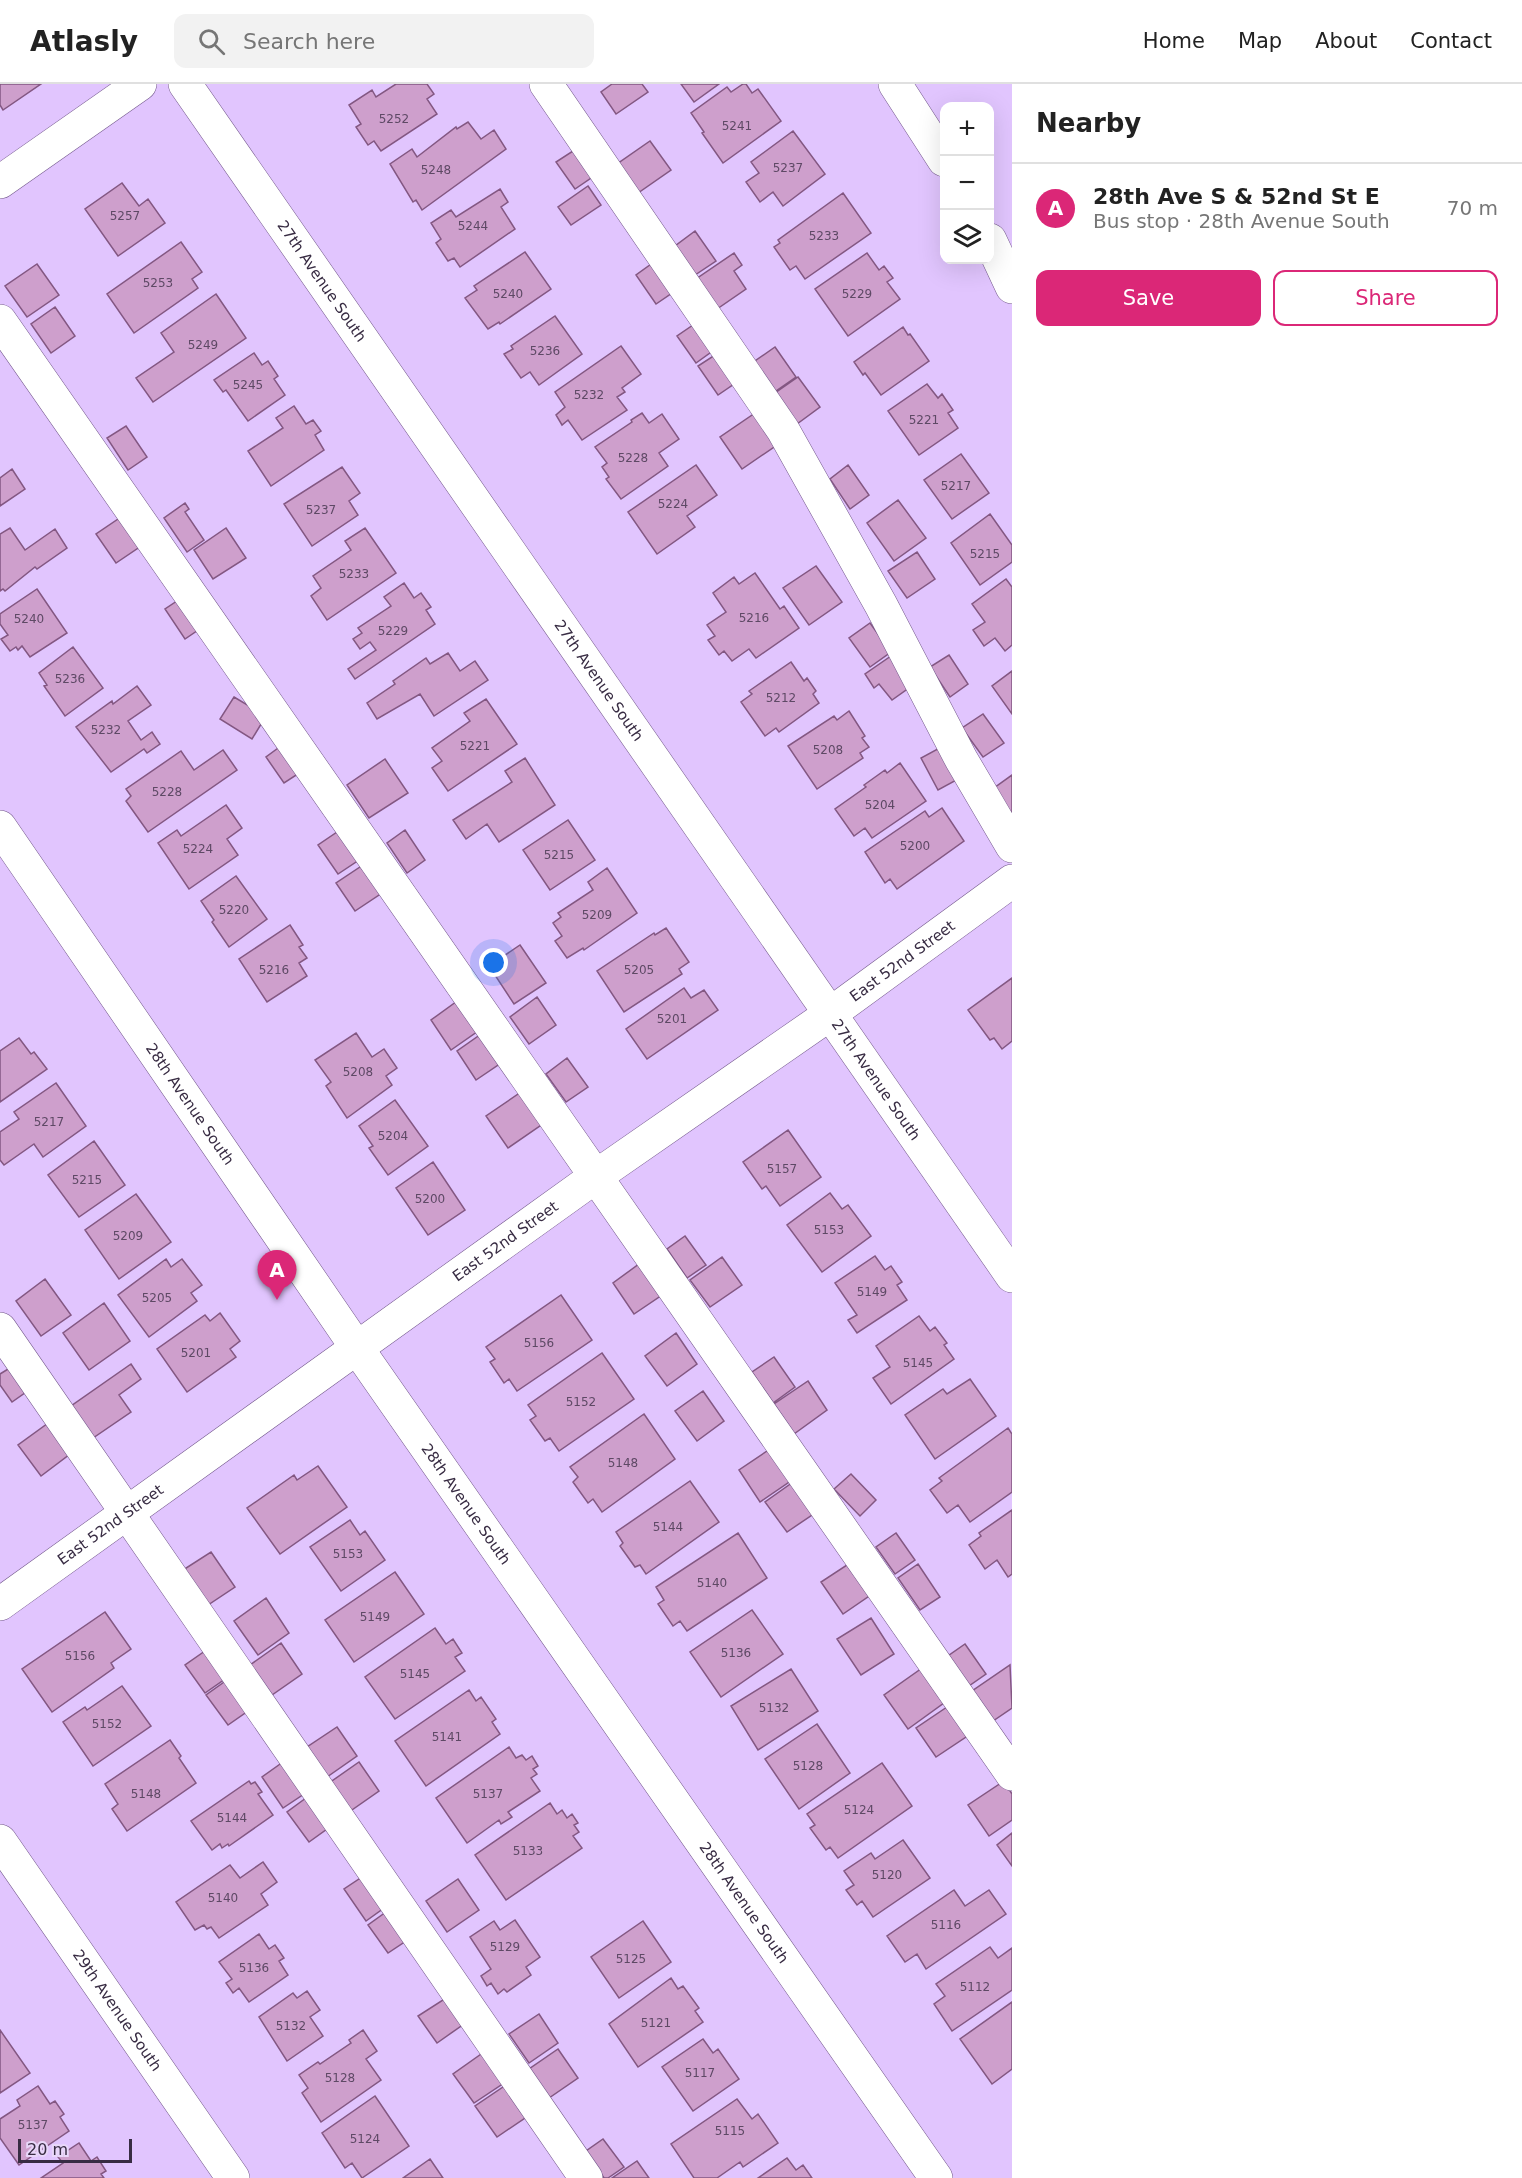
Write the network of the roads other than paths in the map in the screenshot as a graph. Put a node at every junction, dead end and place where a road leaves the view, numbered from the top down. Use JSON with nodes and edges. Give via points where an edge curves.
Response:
{"nodes":[{"id":1,"x":140,"y":84,"type":"edge"},
{"id":2,"x":185,"y":84,"type":"edge"},
{"id":3,"x":546,"y":84,"type":"edge"},
{"id":4,"x":896,"y":84,"type":"edge"},
{"id":5,"x":942,"y":156,"type":"edge"},
{"id":6,"x":0,"y":182,"type":"edge"},
{"id":7,"x":994,"y":249,"type":"edge"},
{"id":8,"x":1012,"y":287,"type":"edge"},
{"id":9,"x":0,"y":321,"type":"edge"},
{"id":10,"x":0,"y":827,"type":"edge"},
{"id":11,"x":1012,"y":846,"type":"edge"},
{"id":12,"x":1012,"y":881,"type":"edge"},
{"id":13,"x":830,"y":1014,"type":"junction"},
{"id":14,"x":595,"y":1177,"type":"junction"},
{"id":15,"x":1012,"y":1276,"type":"edge"},
{"id":16,"x":0,"y":1329,"type":"edge"},
{"id":17,"x":357,"y":1348,"type":"junction"},
{"id":18,"x":126,"y":1512,"type":"junction"},
{"id":19,"x":0,"y":1604,"type":"edge"},
{"id":20,"x":1012,"y":1774,"type":"edge"},
{"id":21,"x":0,"y":1841,"type":"edge"},
{"id":22,"x":233,"y":2178,"type":"edge"},
{"id":23,"x":586,"y":2178,"type":"edge"},
{"id":24,"x":936,"y":2178,"type":"edge"}],
"edges":[{"from":1,"to":6,"type":"street"},
{"from":2,"to":13,"type":"street","name":"27th Avenue South"},
{"from":3,"to":11,"type":"street","via":[[783,430]]},
{"from":4,"to":5,"type":"street"},
{"from":7,"to":8,"type":"street"},
{"from":9,"to":14,"type":"street"},
{"from":10,"to":17,"type":"street","name":"28th Avenue South"},
{"from":12,"to":13,"type":"street","name":"East 52nd Street"},
{"from":13,"to":14,"type":"street","name":"East 52nd Street"},
{"from":13,"to":15,"type":"street","name":"27th Avenue South"},
{"from":14,"to":17,"type":"street","name":"East 52nd Street"},
{"from":14,"to":20,"type":"street"},
{"from":16,"to":18,"type":"street"},
{"from":17,"to":18,"type":"street","name":"East 52nd Street"},
{"from":17,"to":24,"type":"street","name":"28th Avenue South"},
{"from":18,"to":19,"type":"street","name":"East 52nd Street"},
{"from":18,"to":23,"type":"street"},
{"from":21,"to":22,"type":"street","name":"29th Avenue South"}]}
